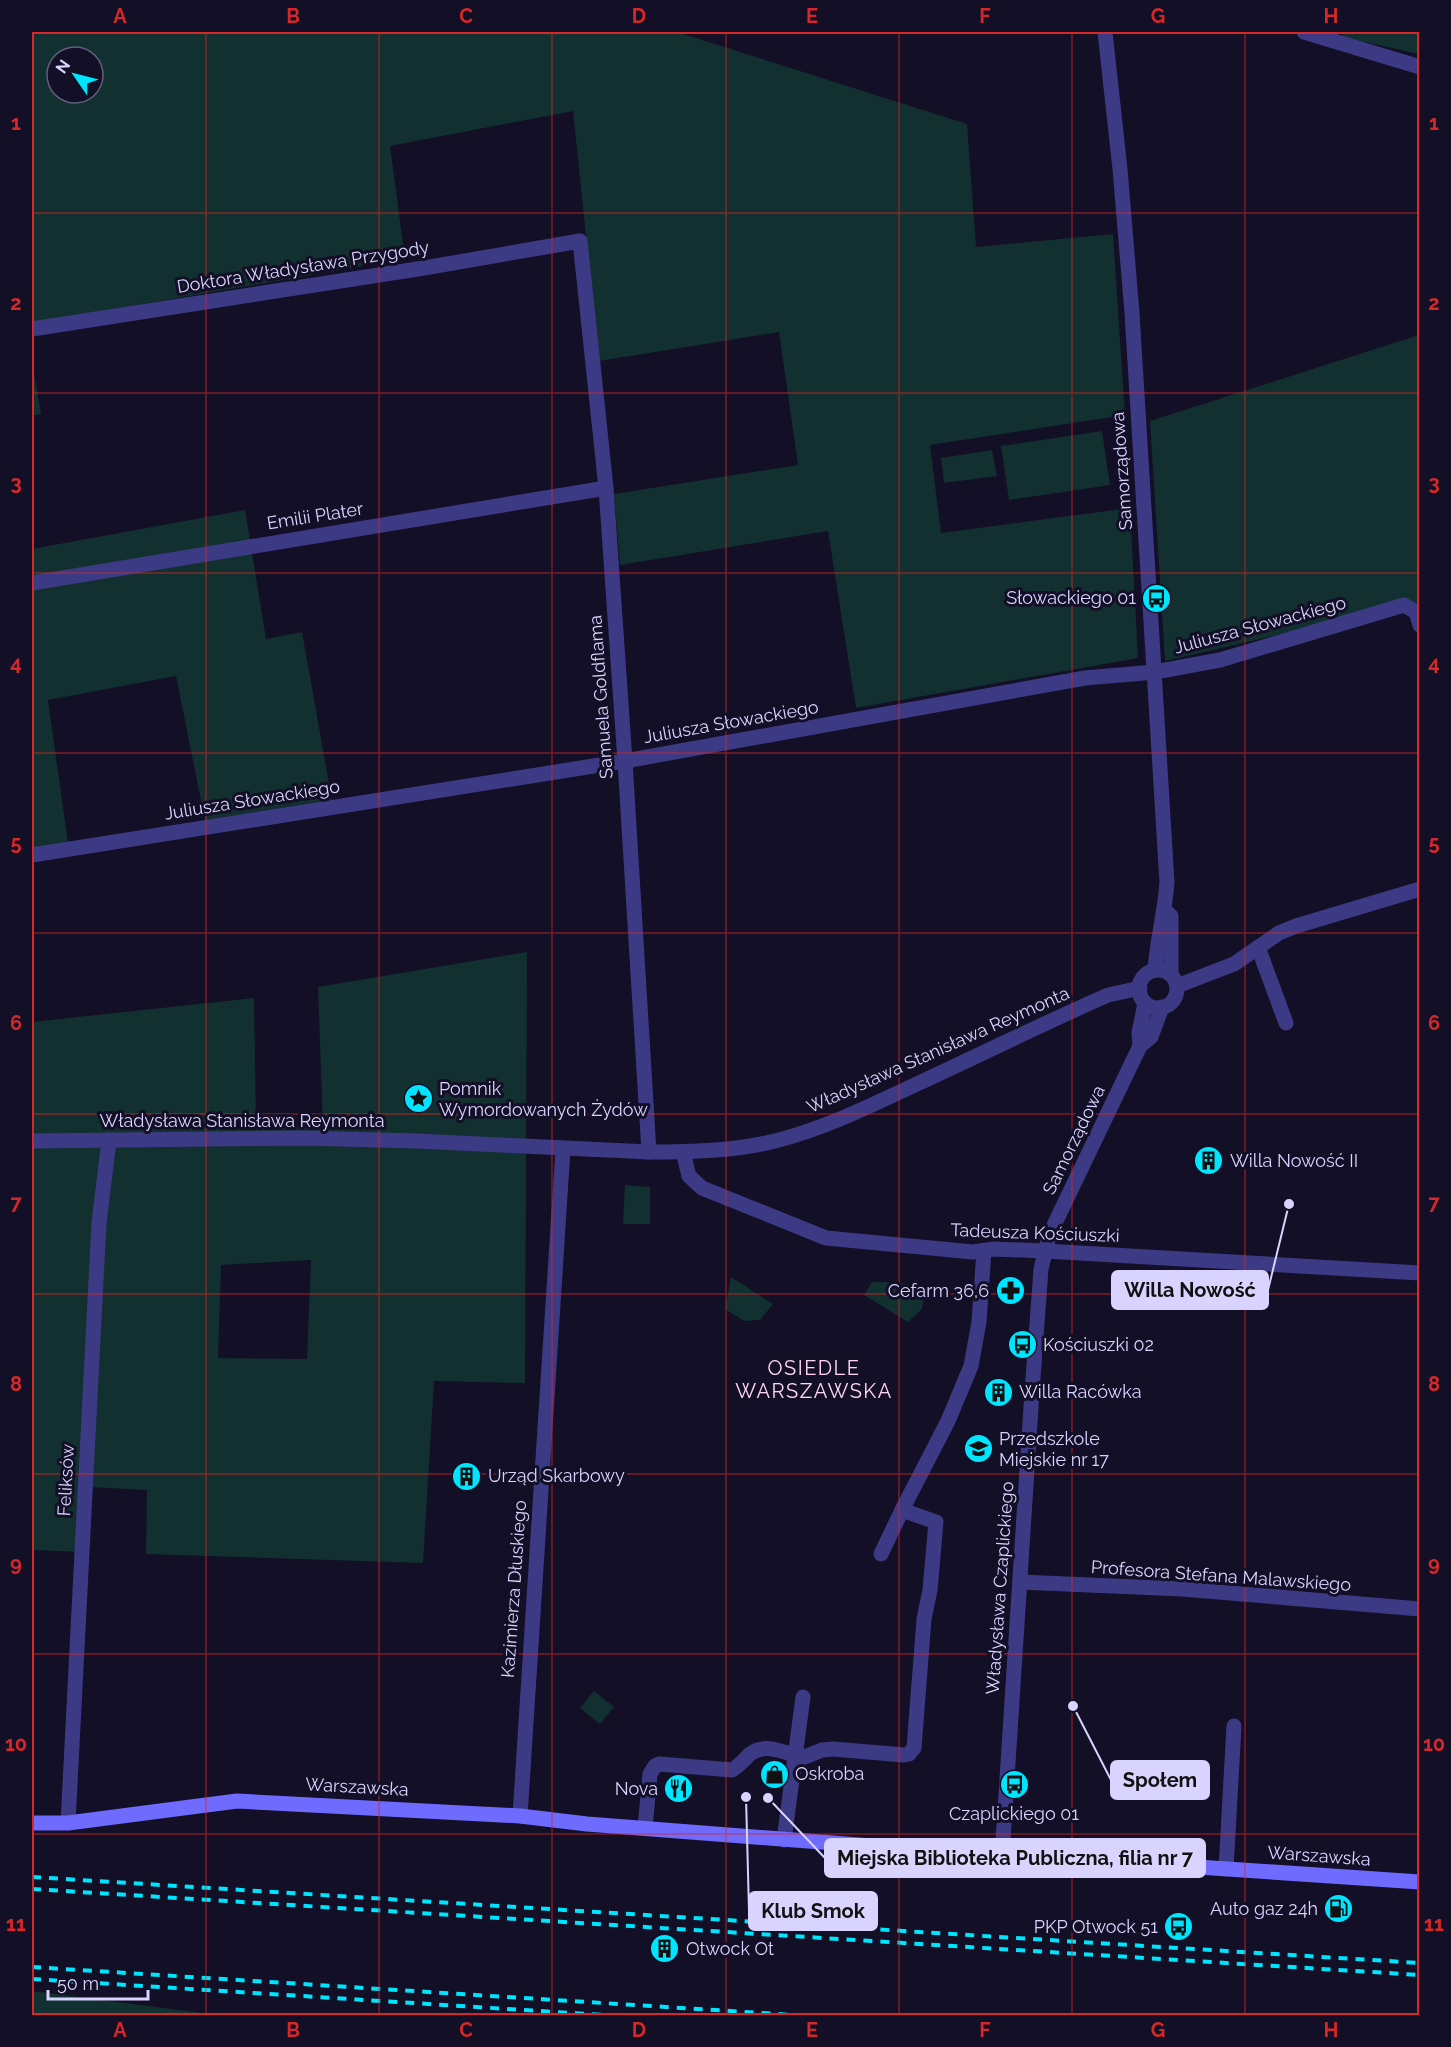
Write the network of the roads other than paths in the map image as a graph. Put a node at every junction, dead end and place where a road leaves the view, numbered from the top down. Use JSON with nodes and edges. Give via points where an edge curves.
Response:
{"nodes":[{"id":1,"x":1105,"y":32,"type":"edge"},
{"id":2,"x":1304,"y":32,"type":"edge"},
{"id":3,"x":1419,"y":67,"type":"edge"},
{"id":4,"x":579,"y":241,"type":"joint"},
{"id":5,"x":32,"y":329,"type":"edge"},
{"id":6,"x":606,"y":489,"type":"junction"},
{"id":7,"x":32,"y":583,"type":"edge"},
{"id":8,"x":1419,"y":625,"type":"edge"},
{"id":9,"x":1155,"y":672,"type":"junction"},
{"id":10,"x":625,"y":761,"type":"junction"},
{"id":11,"x":32,"y":855,"type":"edge"},
{"id":12,"x":1419,"y":889,"type":"edge"},
{"id":13,"x":1166,"y":910,"type":"junction"},
{"id":14,"x":1258,"y":947,"type":"junction"},
{"id":15,"x":1155,"y":970,"type":"junction"},
{"id":16,"x":1174,"y":980,"type":"junction"},
{"id":17,"x":1143,"y":995,"type":"junction"},
{"id":18,"x":1161,"y":1007,"type":"junction"},
{"id":19,"x":1286,"y":1023,"type":"dead end"},
{"id":20,"x":1140,"y":1046,"type":"junction"},
{"id":21,"x":109,"y":1140,"type":"junction"},
{"id":22,"x":32,"y":1141,"type":"edge"},
{"id":23,"x":563,"y":1149,"type":"junction"},
{"id":24,"x":649,"y":1152,"type":"junction"},
{"id":25,"x":683,"y":1152,"type":"junction"},
{"id":26,"x":984,"y":1251,"type":"junction"},
{"id":27,"x":1045,"y":1251,"type":"junction"},
{"id":28,"x":1419,"y":1273,"type":"edge"},
{"id":29,"x":902,"y":1510,"type":"junction"},
{"id":30,"x":881,"y":1554,"type":"dead end"},
{"id":31,"x":1020,"y":1582,"type":"junction"},
{"id":32,"x":1419,"y":1609,"type":"edge"},
{"id":33,"x":802,"y":1697,"type":"dead end"},
{"id":34,"x":1234,"y":1726,"type":"dead end"},
{"id":35,"x":795,"y":1756,"type":"junction"},
{"id":36,"x":520,"y":1816,"type":"junction"},
{"id":37,"x":32,"y":1823,"type":"edge"},
{"id":38,"x":68,"y":1823,"type":"junction"},
{"id":39,"x":645,"y":1828,"type":"junction"},
{"id":40,"x":784,"y":1840,"type":"junction"},
{"id":41,"x":1002,"y":1856,"type":"junction"},
{"id":42,"x":1226,"y":1869,"type":"junction"},
{"id":43,"x":1416,"y":1883,"type":"edge"}],
"edges":[{"from":1,"to":9,"type":"street","name":"Samorządowa","via":[[1121,180]]},
{"from":2,"to":3,"type":"street"},
{"from":4,"to":5,"type":"street","name":"Doktora Władysława Przygody"},
{"from":4,"to":6,"type":"street","name":"Samuela Goldflama"},
{"from":6,"to":7,"type":"street","name":"Emilii Plater"},
{"from":6,"to":10,"type":"street","name":"Samuela Goldflama"},
{"from":8,"to":9,"type":"street","name":"Juliusza Słowackiego","via":[[1416,612],[1404,605],[1220,660]]},
{"from":9,"to":10,"type":"street","name":"Juliusza Słowackiego","via":[[1085,678]]},
{"from":9,"to":13,"type":"street","name":"Samorządowa"},
{"from":10,"to":11,"type":"street","name":"Juliusza Słowackiego"},
{"from":10,"to":24,"type":"street","name":"Samuela Goldflama"},
{"from":12,"to":14,"type":"street","via":[[1296,926]]},
{"from":13,"to":15,"type":"street","name":"Samorządowa","via":[[1161,919]]},
{"from":13,"to":16,"type":"street","name":"Samorządowa","via":[[1171,916]]},
{"from":14,"to":16,"type":"street","via":[[1234,964]]},
{"from":14,"to":19,"type":"street"},
{"from":15,"to":16,"type":"street"},
{"from":15,"to":17,"type":"street","via":[[1145,976]]},
{"from":16,"to":18,"type":"street","via":[[1175,997]]},
{"from":17,"to":18,"type":"street"},
{"from":17,"to":20,"type":"street","name":"Samorządowa"},
{"from":17,"to":25,"type":"street","name":"Władysława Stanisława Reymonta","via":[[1108,994],[826,1125],[774,1141]]},
{"from":18,"to":20,"type":"street","name":"Samorządowa","via":[[1150,1037]]},
{"from":20,"to":27,"type":"street","name":"Samorządowa"},
{"from":21,"to":22,"type":"street","name":"Władysława Stanisława Reymonta"},
{"from":21,"to":23,"type":"street","name":"Władysława Stanisława Reymonta","via":[[303,1138]]},
{"from":21,"to":38,"type":"street","name":"Feliksów","via":[[99,1223]]},
{"from":23,"to":24,"type":"street","name":"Władysława Stanisława Reymonta"},
{"from":23,"to":36,"type":"street","name":"Kazimierza Dłuskiego"},
{"from":24,"to":25,"type":"street","name":"Władysława Stanisława Reymonta"},
{"from":25,"to":26,"type":"street","name":"Tadeusza Kościuszki","via":[[689,1176],[702,1188],[819,1236],[840,1241]]},
{"from":26,"to":27,"type":"street","name":"Tadeusza Kościuszki"},
{"from":26,"to":29,"type":"street","via":[[980,1322],[971,1366],[948,1421]]},
{"from":27,"to":28,"type":"street","name":"Tadeusza Kościuszki"},
{"from":27,"to":31,"type":"street","name":"Władysława Czaplickiego"},
{"from":29,"to":30,"type":"street"},
{"from":29,"to":35,"type":"street","via":[[936,1522],[914,1748],[904,1755],[833,1749],[805,1758]]},
{"from":31,"to":32,"type":"street","name":"Profesora Stefana Malawskiego","via":[[1182,1589]]},
{"from":31,"to":41,"type":"street","name":"Władysława Czaplickiego"},
{"from":33,"to":35,"type":"street"},
{"from":34,"to":42,"type":"street"},
{"from":35,"to":39,"type":"street","via":[[773,1749],[758,1750],[732,1770],[659,1764],[650,1774]]},
{"from":35,"to":40,"type":"street"},
{"from":36,"to":38,"type":"main road","name":"Warszawska","via":[[237,1801]]},
{"from":36,"to":39,"type":"main road","name":"Warszawska"},
{"from":37,"to":38,"type":"main road","name":"Warszawska"},
{"from":39,"to":40,"type":"main road","name":"Warszawska"},
{"from":40,"to":41,"type":"main road","name":"Warszawska"},
{"from":41,"to":42,"type":"main road","name":"Warszawska"},
{"from":42,"to":43,"type":"main road","name":"Warszawska"}]}
